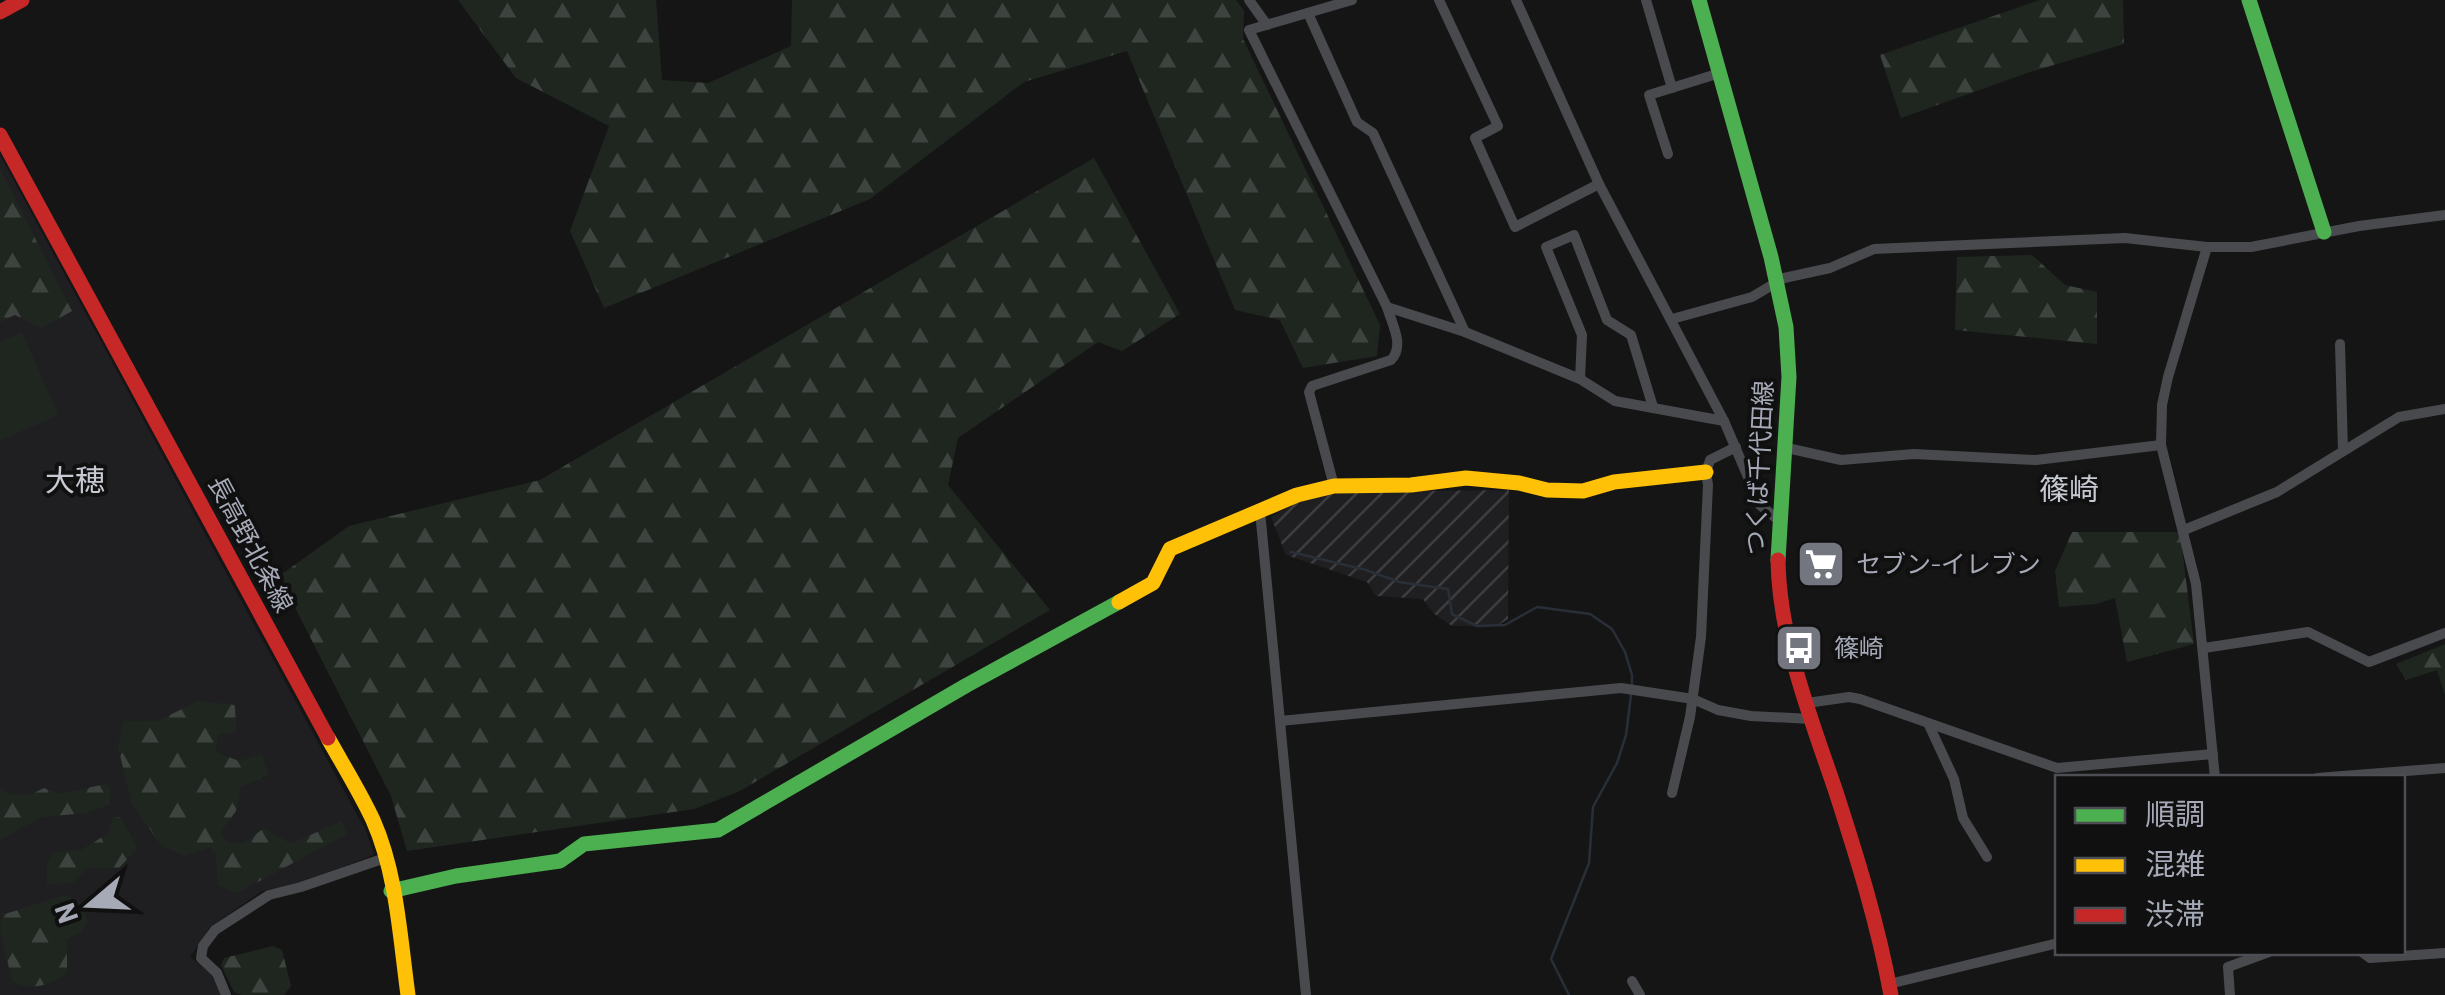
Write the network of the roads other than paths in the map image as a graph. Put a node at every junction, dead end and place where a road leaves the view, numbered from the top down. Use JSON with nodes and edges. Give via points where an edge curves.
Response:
{"nodes":[{"id":1,"x":22,"y":0,"type":"edge"},
{"id":2,"x":1249,"y":0,"type":"edge"},
{"id":3,"x":1352,"y":0,"type":"edge"},
{"id":4,"x":1438,"y":0,"type":"edge"},
{"id":5,"x":1516,"y":0,"type":"edge"},
{"id":6,"x":1646,"y":0,"type":"edge"},
{"id":7,"x":1699,"y":0,"type":"edge"},
{"id":8,"x":2249,"y":0,"type":"edge"},
{"id":9,"x":1324,"y":4,"type":"edge"},
{"id":10,"x":0,"y":12,"type":"edge"},
{"id":11,"x":1308,"y":13,"type":"junction"},
{"id":12,"x":1267,"y":25,"type":"junction"},
{"id":13,"x":1720,"y":73,"type":"junction"},
{"id":14,"x":1672,"y":88,"type":"junction"},
{"id":15,"x":0,"y":135,"type":"edge"},
{"id":16,"x":1668,"y":154,"type":"dead end"},
{"id":17,"x":1599,"y":184,"type":"junction"},
{"id":18,"x":2445,"y":215,"type":"edge"},
{"id":19,"x":2324,"y":232,"type":"junction"},
{"id":20,"x":2208,"y":247,"type":"junction"},
{"id":21,"x":1778,"y":282,"type":"junction"},
{"id":22,"x":1387,"y":307,"type":"junction"},
{"id":23,"x":1672,"y":319,"type":"junction"},
{"id":24,"x":1465,"y":332,"type":"junction"},
{"id":25,"x":2340,"y":344,"type":"dead end"},
{"id":26,"x":1580,"y":379,"type":"junction"},
{"id":27,"x":1653,"y":407,"type":"junction"},
{"id":28,"x":2445,"y":409,"type":"edge"},
{"id":29,"x":1724,"y":421,"type":"junction"},
{"id":30,"x":2162,"y":445,"type":"junction"},
{"id":31,"x":1736,"y":447,"type":"junction"},
{"id":32,"x":1787,"y":448,"type":"junction"},
{"id":33,"x":2343,"y":450,"type":"junction"},
{"id":34,"x":1706,"y":472,"type":"junction"},
{"id":35,"x":1334,"y":486,"type":"junction"},
{"id":36,"x":1260,"y":511,"type":"junction"},
{"id":37,"x":1776,"y":518,"type":"junction"},
{"id":38,"x":2184,"y":530,"type":"junction"},
{"id":39,"x":2445,"y":633,"type":"edge"},
{"id":40,"x":2204,"y":648,"type":"junction"},
{"id":41,"x":1693,"y":698,"type":"junction"},
{"id":42,"x":1810,"y":711,"type":"junction"},
{"id":43,"x":1280,"y":721,"type":"junction"},
{"id":44,"x":1928,"y":723,"type":"junction"},
{"id":45,"x":2213,"y":754,"type":"junction"},
{"id":46,"x":2445,"y":768,"type":"edge"},
{"id":47,"x":2215,"y":775,"type":"edge"},
{"id":48,"x":2355,"y":775,"type":"edge"},
{"id":49,"x":1672,"y":793,"type":"dead end"},
{"id":50,"x":1987,"y":857,"type":"dead end"},
{"id":51,"x":384,"y":858,"type":"junction"},
{"id":52,"x":391,"y":891,"type":"junction"},
{"id":53,"x":2055,"y":944,"type":"edge"},
{"id":54,"x":2445,"y":953,"type":"edge"},
{"id":55,"x":2366,"y":955,"type":"edge"},
{"id":56,"x":2241,"y":956,"type":"edge"},
{"id":57,"x":1632,"y":980,"type":"dead end"},
{"id":58,"x":1890,"y":989,"type":"edge"},
{"id":59,"x":226,"y":995,"type":"edge"},
{"id":60,"x":408,"y":995,"type":"edge"},
{"id":61,"x":1306,"y":995,"type":"edge"},
{"id":62,"x":1640,"y":995,"type":"edge"},
{"id":63,"x":2230,"y":995,"type":"edge"}],
"edges":[{"from":1,"to":10,"type":"main road"},
{"from":2,"to":12,"type":"street"},
{"from":3,"to":9,"type":"street"},
{"from":4,"to":17,"type":"street","via":[[1498,126],[1475,138],[1516,227]]},
{"from":5,"to":17,"type":"street"},
{"from":6,"to":14,"type":"street"},
{"from":7,"to":13,"type":"main road","name":"つくば千代田線"},
{"from":8,"to":19,"type":"main road"},
{"from":9,"to":11,"type":"street"},
{"from":11,"to":12,"type":"street"},
{"from":11,"to":24,"type":"street"},
{"from":12,"to":22,"type":"street","via":[[1248,30]]},
{"from":13,"to":14,"type":"street"},
{"from":13,"to":21,"type":"main road","name":"つくば千代田線"},
{"from":14,"to":16,"type":"street","via":[[1649,95]]},
{"from":15,"to":51,"type":"main road","name":"長高野北条線","via":[[373,821]]},
{"from":17,"to":23,"type":"street"},
{"from":18,"to":19,"type":"street"},
{"from":19,"to":20,"type":"street","via":[[2251,247]]},
{"from":20,"to":21,"type":"street","via":[[2112,238],[1874,249]]},
{"from":20,"to":30,"type":"street","via":[[2168,377]]},
{"from":21,"to":23,"type":"street"},
{"from":21,"to":32,"type":"main road","name":"つくば千代田線","via":[[1790,362]]},
{"from":22,"to":24,"type":"street"},
{"from":22,"to":35,"type":"street","via":[[1397,354],[1308,392]]},
{"from":23,"to":29,"type":"street"},
{"from":24,"to":26,"type":"street"},
{"from":25,"to":33,"type":"street"},
{"from":26,"to":27,"type":"street","via":[[1616,401]]},
{"from":26,"to":27,"type":"street","via":[[1582,335],[1546,247],[1574,235],[1606,320],[1631,336]]},
{"from":27,"to":29,"type":"street"},
{"from":28,"to":33,"type":"street","via":[[2399,418]]},
{"from":29,"to":31,"type":"street"},
{"from":30,"to":32,"type":"street","via":[[2036,460],[1914,454],[1841,460]]},
{"from":30,"to":38,"type":"street"},
{"from":31,"to":34,"type":"street","via":[[1710,460]]},
{"from":31,"to":37,"type":"street","via":[[1760,505]]},
{"from":32,"to":37,"type":"main road","name":"つくば千代田線"},
{"from":33,"to":38,"type":"street","via":[[2277,492]]},
{"from":34,"to":35,"type":"main road","via":[[1583,491],[1466,478]]},
{"from":34,"to":41,"type":"street"},
{"from":35,"to":36,"type":"main road"},
{"from":36,"to":43,"type":"street"},
{"from":36,"to":52,"type":"main road","via":[[1170,549],[1154,583],[718,830],[584,844],[560,861]]},
{"from":37,"to":42,"type":"main road","name":"つくば千代田線","via":[[1779,580]]},
{"from":38,"to":40,"type":"street"},
{"from":39,"to":40,"type":"street","via":[[2369,662],[2308,632]]},
{"from":40,"to":45,"type":"street"},
{"from":41,"to":42,"type":"street","via":[[1751,716]]},
{"from":41,"to":43,"type":"street","via":[[1621,688]]},
{"from":41,"to":49,"type":"street"},
{"from":42,"to":44,"type":"street","via":[[1848,697]]},
{"from":42,"to":58,"type":"main road","name":"つくば千代田線"},
{"from":43,"to":61,"type":"street"},
{"from":44,"to":45,"type":"street","via":[[2056,768]]},
{"from":44,"to":50,"type":"street","via":[[1954,779],[1963,818]]},
{"from":45,"to":47,"type":"street"},
{"from":46,"to":48,"type":"street"},
{"from":51,"to":52,"type":"main road","name":"長高野北条線"},
{"from":51,"to":59,"type":"street","via":[[277,892],[214,930],[201,958],[218,973]]},
{"from":52,"to":60,"type":"main road","name":"長高野北条線"},
{"from":53,"to":58,"type":"street"},
{"from":54,"to":55,"type":"street"},
{"from":56,"to":63,"type":"street","via":[[2228,968]]},
{"from":57,"to":62,"type":"street"}]}
